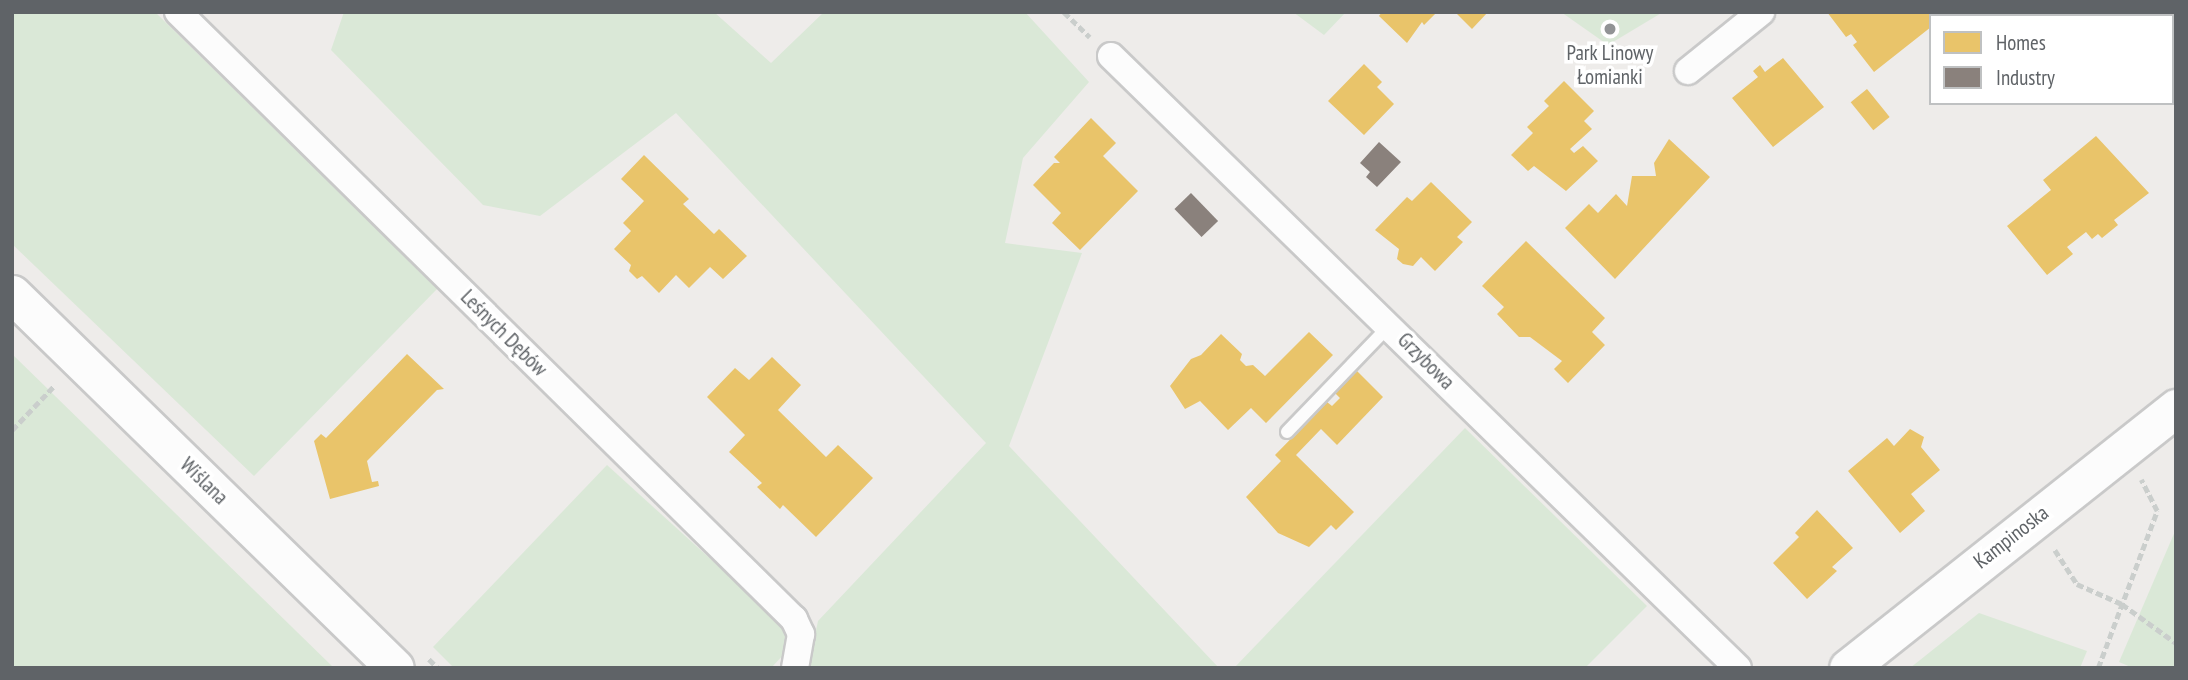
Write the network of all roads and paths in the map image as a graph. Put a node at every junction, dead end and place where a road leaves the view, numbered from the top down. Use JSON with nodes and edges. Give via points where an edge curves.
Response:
{"nodes":[{"id":1,"x":178,"y":12,"type":"edge"},
{"id":2,"x":1761,"y":12,"type":"edge"},
{"id":3,"x":1111,"y":56,"type":"dead end"},
{"id":4,"x":1688,"y":71,"type":"dead end"},
{"id":5,"x":12,"y":294,"type":"edge"},
{"id":6,"x":1390,"y":325,"type":"junction"},
{"id":7,"x":80,"y":360,"type":"junction"},
{"id":8,"x":2176,"y":408,"type":"edge"},
{"id":9,"x":12,"y":430,"type":"edge"},
{"id":10,"x":1287,"y":432,"type":"dead end"},
{"id":11,"x":2125,"y":448,"type":"junction"},
{"id":12,"x":2035,"y":518,"type":"junction"},
{"id":13,"x":2122,"y":604,"type":"junction"},
{"id":14,"x":2176,"y":643,"type":"edge"},
{"id":15,"x":395,"y":668,"type":"edge"},
{"id":16,"x":795,"y":668,"type":"edge"},
{"id":17,"x":1738,"y":668,"type":"edge"},
{"id":18,"x":1848,"y":668,"type":"edge"},
{"id":19,"x":2098,"y":668,"type":"edge"}],
"edges":[{"from":1,"to":16,"type":"street","name":"Leśnych Dębów","via":[[794,619],[801,634]]},
{"from":2,"to":4,"type":"street"},
{"from":3,"to":6,"type":"street","name":"Grzybowa"},
{"from":5,"to":7,"type":"main road","name":"Wiślana"},
{"from":6,"to":10,"type":"lane"},
{"from":6,"to":17,"type":"street","name":"Grzybowa"},
{"from":7,"to":9,"type":"path"},
{"from":7,"to":15,"type":"main road","name":"Wiślana"},
{"from":8,"to":11,"type":"main road","name":"Kampinoska"},
{"from":11,"to":12,"type":"main road","name":"Kampinoska"},
{"from":11,"to":13,"type":"path","via":[[2157,512]]},
{"from":12,"to":13,"type":"path","via":[[2077,584]]},
{"from":12,"to":18,"type":"main road","name":"Kampinoska"},
{"from":13,"to":14,"type":"path"},
{"from":13,"to":19,"type":"path"}]}
